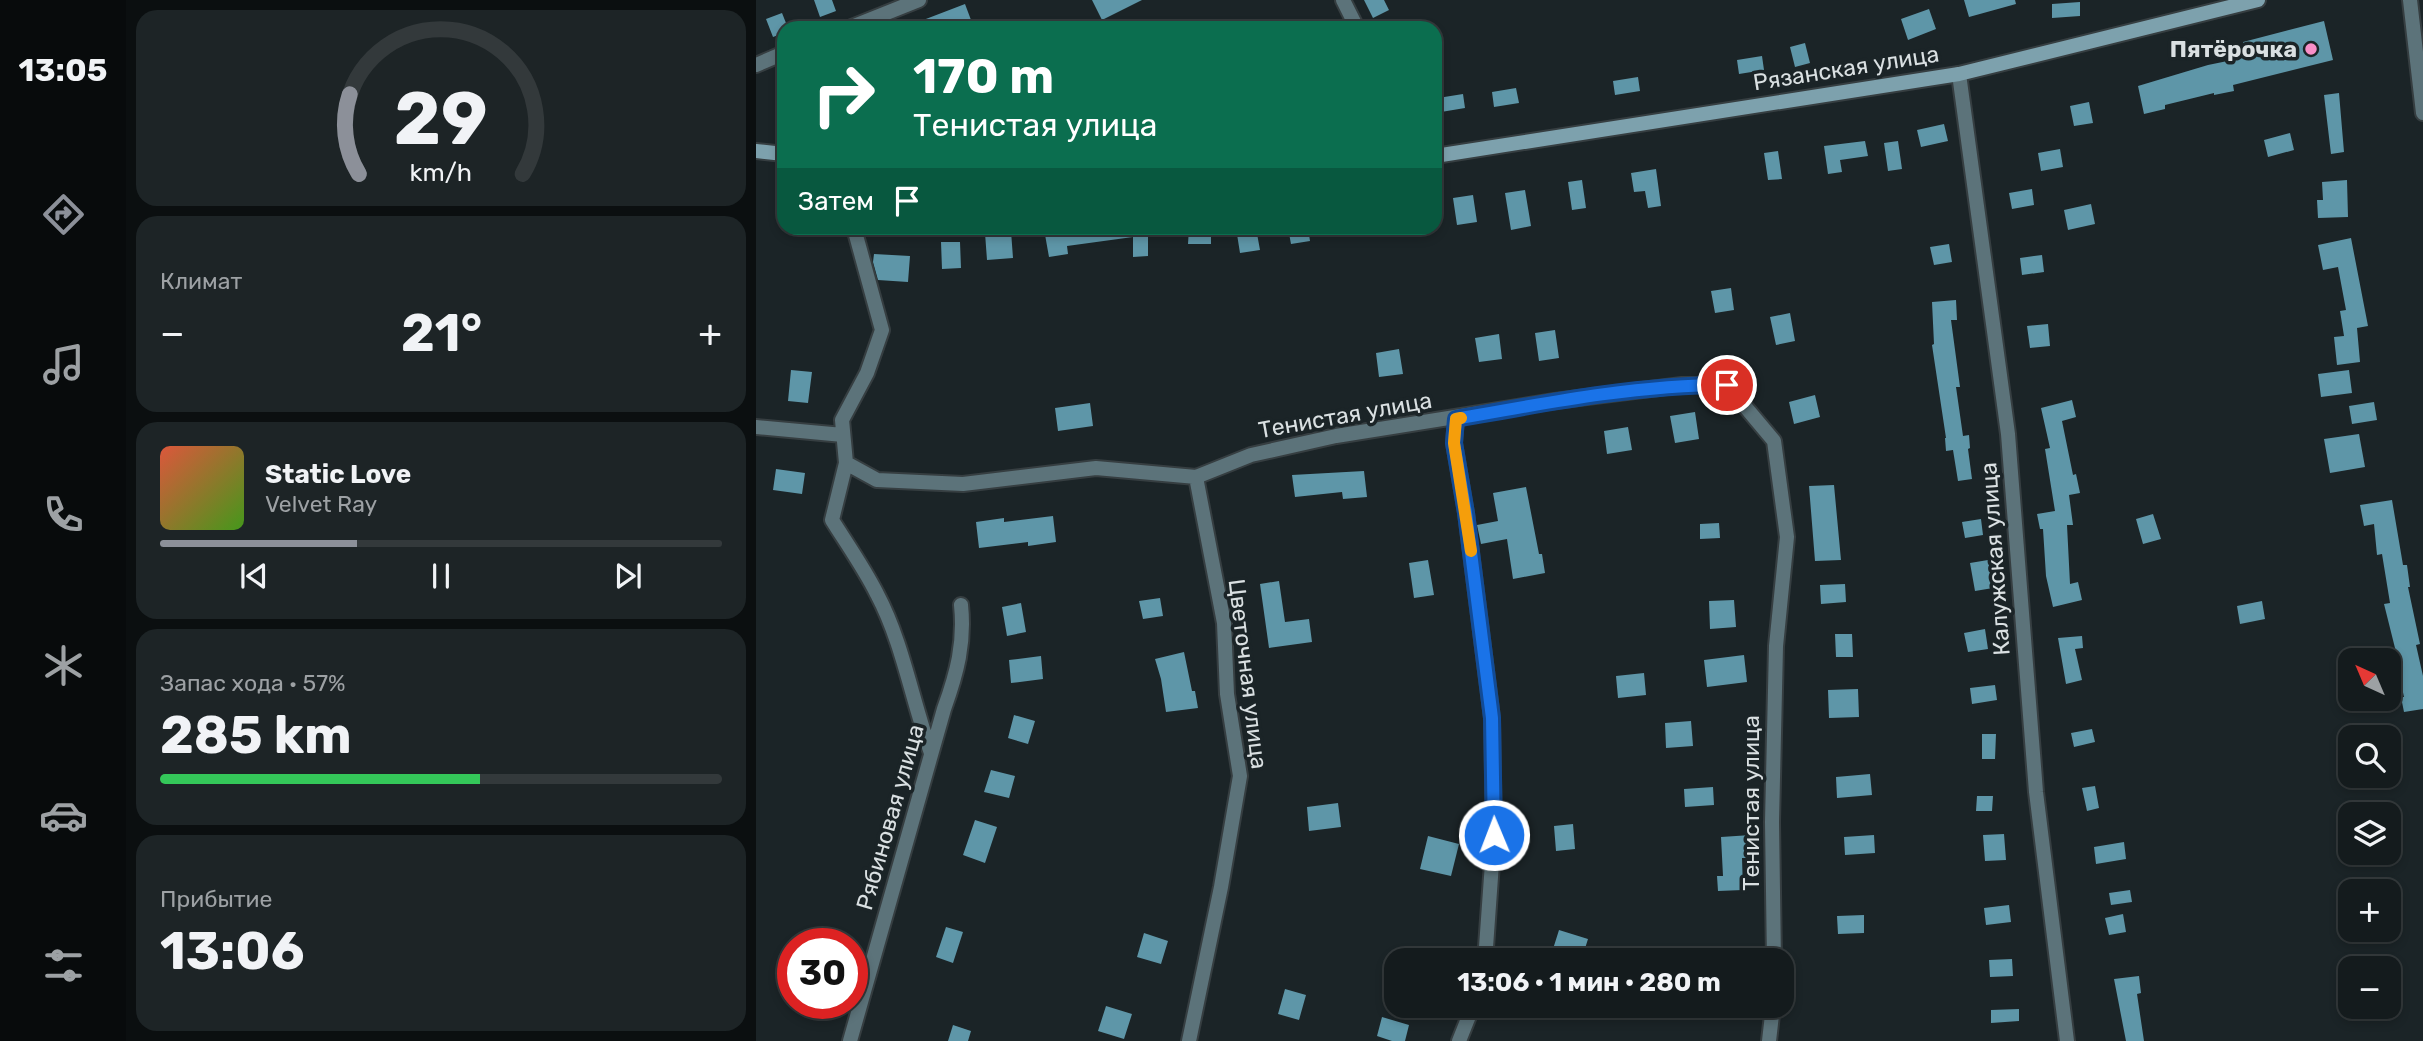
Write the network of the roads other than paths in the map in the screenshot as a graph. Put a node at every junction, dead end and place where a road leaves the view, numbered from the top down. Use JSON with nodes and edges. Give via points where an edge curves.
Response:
{"nodes":[{"id":1,"x":919,"y":0,"type":"edge"},
{"id":2,"x":1343,"y":0,"type":"edge"},
{"id":3,"x":2258,"y":0,"type":"edge"},
{"id":4,"x":2410,"y":0,"type":"edge"},
{"id":5,"x":866,"y":21,"type":"edge"},
{"id":6,"x":1354,"y":21,"type":"edge"},
{"id":7,"x":777,"y":57,"type":"edge"},
{"id":8,"x":756,"y":65,"type":"edge"},
{"id":9,"x":1959,"y":74,"type":"junction"},
{"id":10,"x":2423,"y":113,"type":"edge"},
{"id":11,"x":756,"y":151,"type":"edge"},
{"id":12,"x":777,"y":153,"type":"edge"},
{"id":13,"x":1442,"y":155,"type":"edge"},
{"id":14,"x":856,"y":235,"type":"edge"},
{"id":15,"x":1456,"y":419,"type":"junction"},
{"id":16,"x":756,"y":427,"type":"edge"},
{"id":17,"x":843,"y":435,"type":"junction"},
{"id":18,"x":846,"y":463,"type":"junction"},
{"id":19,"x":1196,"y":477,"type":"junction"},
{"id":20,"x":961,"y":604,"type":"dead end"},
{"id":21,"x":931,"y":753,"type":"junction"},
{"id":22,"x":1486,"y":948,"type":"edge"},
{"id":23,"x":1774,"y":948,"type":"edge"},
{"id":24,"x":1468,"y":1018,"type":"edge"},
{"id":25,"x":1772,"y":1018,"type":"edge"},
{"id":26,"x":850,"y":1041,"type":"edge"},
{"id":27,"x":1189,"y":1041,"type":"edge"},
{"id":28,"x":1459,"y":1041,"type":"edge"},
{"id":29,"x":1769,"y":1041,"type":"edge"},
{"id":30,"x":2067,"y":1041,"type":"edge"}],
"edges":[{"from":1,"to":5,"type":"street"},
{"from":2,"to":6,"type":"street"},
{"from":3,"to":9,"type":"main road","name":"Рязанская улица"},
{"from":4,"to":10,"type":"street"},
{"from":7,"to":8,"type":"street"},
{"from":9,"to":13,"type":"main road","name":"Рязанская улица"},
{"from":9,"to":30,"type":"street","name":"Калужская улица","via":[[2008,434],[2036,792]]},
{"from":11,"to":12,"type":"main road"},
{"from":14,"to":17,"type":"street","via":[[882,330],[867,373],[842,420]]},
{"from":15,"to":19,"type":"street","name":"Тенистая улица","via":[[1336,436],[1251,455]]},
{"from":15,"to":22,"type":"street","via":[[1454,443],[1492,718],[1494,835]]},
{"from":15,"to":23,"type":"street","name":"Тенистая улица","via":[[1670,386],[1727,385],[1774,441],[1787,537],[1776,646]]},
{"from":16,"to":17,"type":"street"},
{"from":17,"to":18,"type":"street"},
{"from":18,"to":19,"type":"street","name":"Тенистая улица","via":[[877,480],[963,484],[1096,468]]},
{"from":18,"to":21,"type":"street","via":[[832,520],[878,595]]},
{"from":19,"to":27,"type":"street","name":"Цветочная улица","via":[[1224,623],[1227,694],[1240,776]]},
{"from":20,"to":21,"type":"street","name":"Рябиновая улица","via":[[958,671]]},
{"from":21,"to":26,"type":"street","name":"Рябиновая улица"},
{"from":24,"to":28,"type":"street"},
{"from":25,"to":29,"type":"street"}]}
